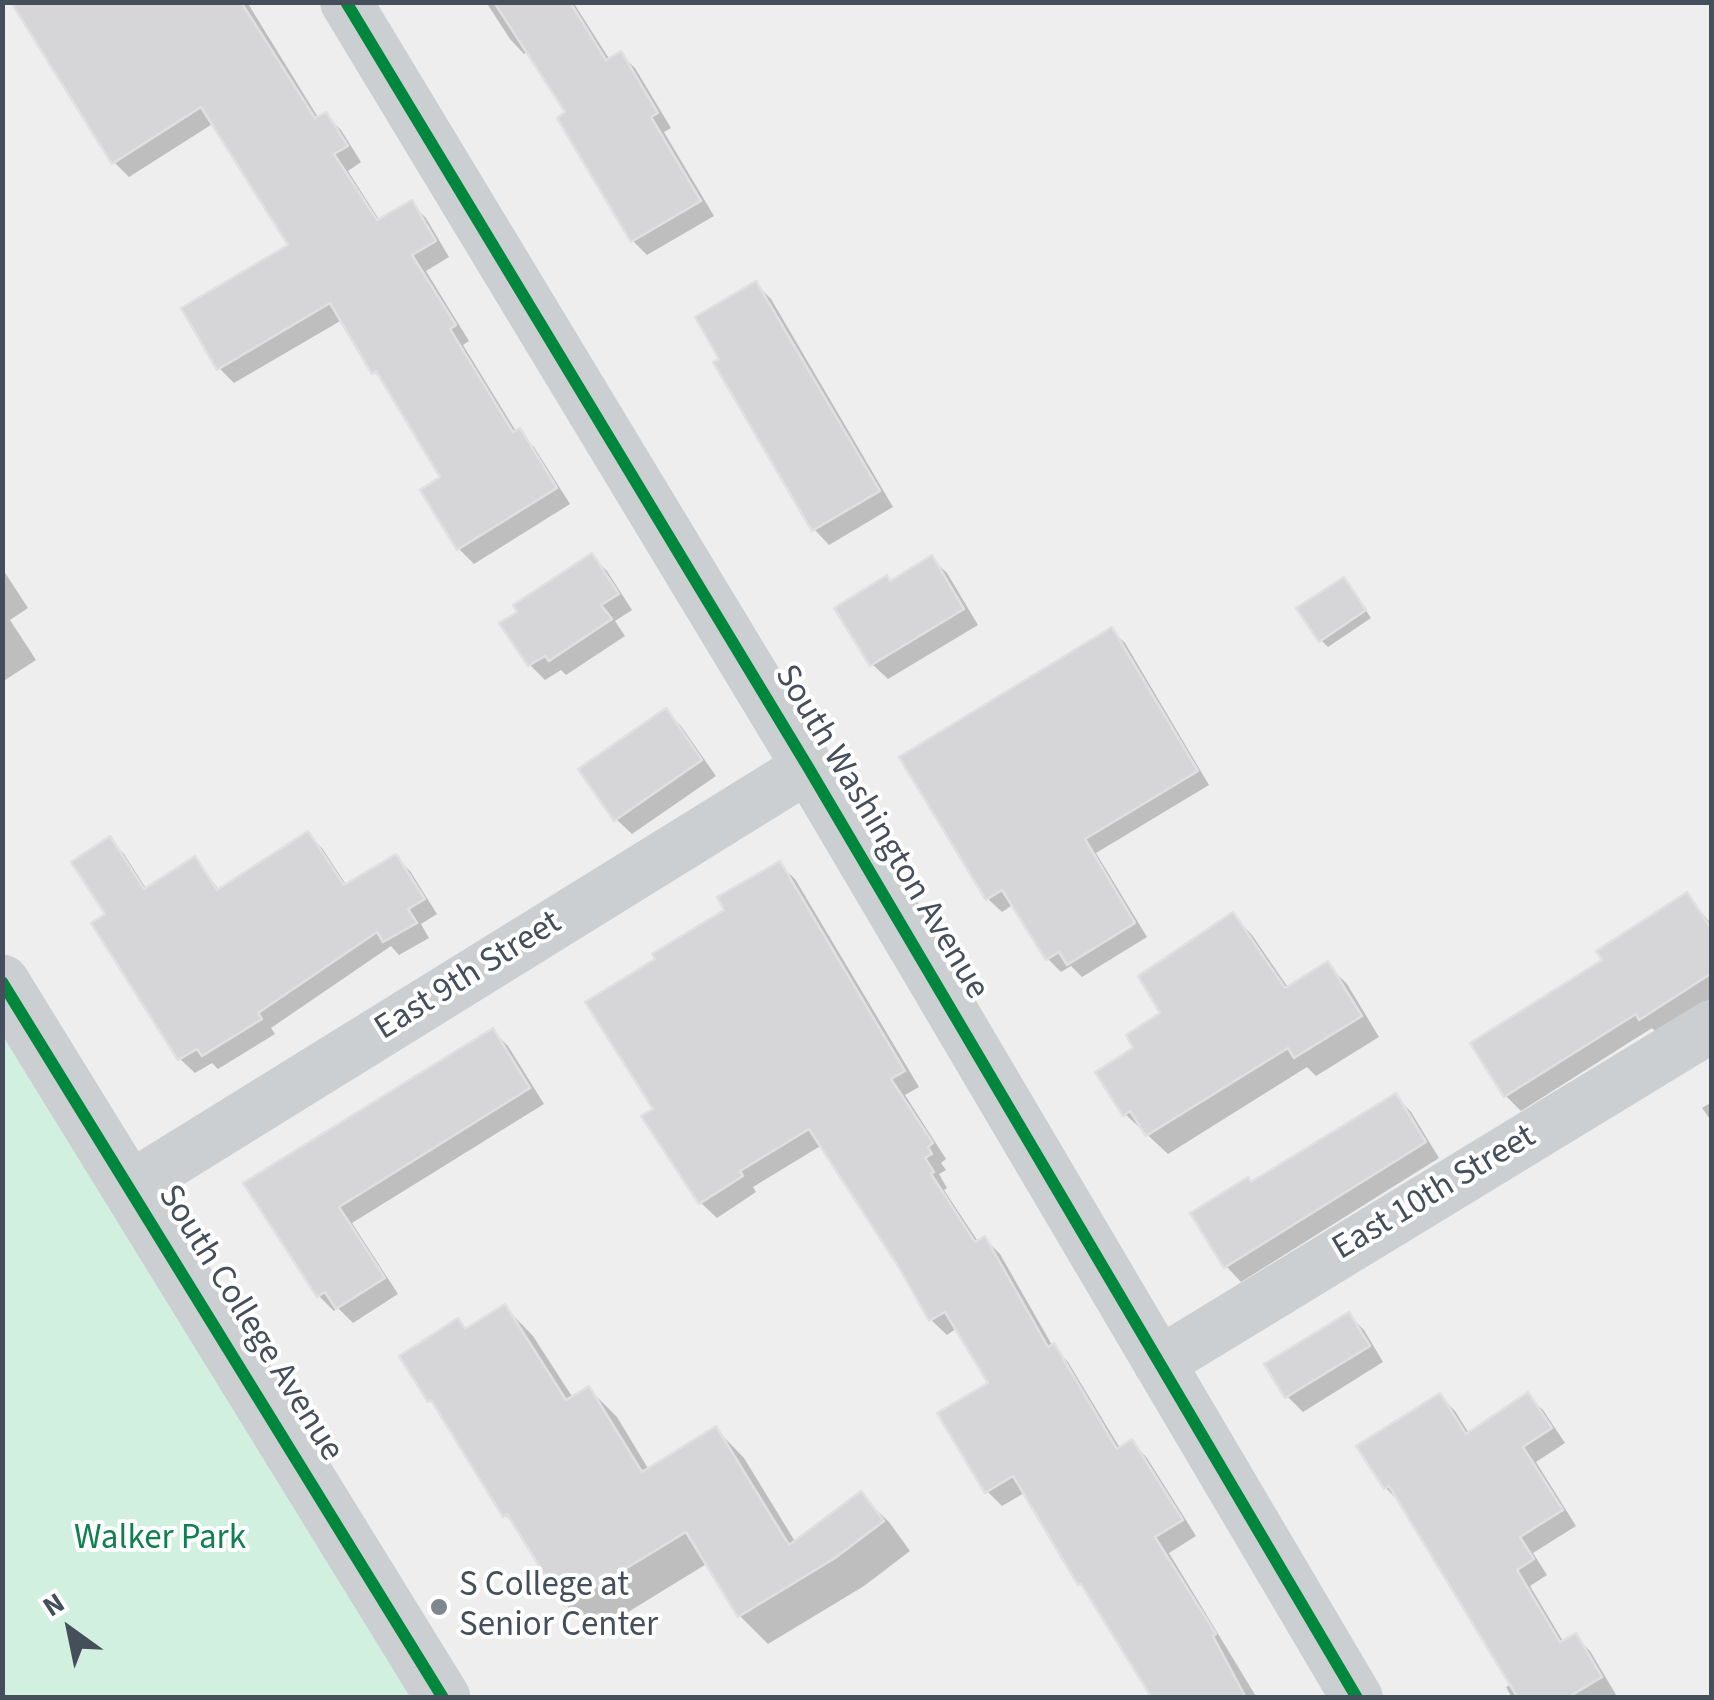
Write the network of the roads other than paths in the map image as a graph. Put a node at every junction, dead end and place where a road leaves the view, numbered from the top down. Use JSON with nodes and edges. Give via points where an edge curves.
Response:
{"nodes":[{"id":1,"x":346,"y":2,"type":"edge"},
{"id":2,"x":808,"y":767,"type":"junction"},
{"id":3,"x":2,"y":982,"type":"edge"},
{"id":4,"x":1712,"y":1026,"type":"edge"},
{"id":5,"x":130,"y":1187,"type":"junction"},
{"id":6,"x":1159,"y":1363,"type":"junction"},
{"id":7,"x":443,"y":1698,"type":"edge"},
{"id":8,"x":1356,"y":1698,"type":"edge"}],
"edges":[{"from":1,"to":2,"type":"street","name":"South Washington Avenue"},
{"from":2,"to":5,"type":"street","name":"East 9th Street"},
{"from":2,"to":6,"type":"street","name":"South Washington Avenue"},
{"from":3,"to":5,"type":"street","name":"South College Avenue"},
{"from":4,"to":6,"type":"street","name":"East 10th Street"},
{"from":5,"to":7,"type":"street","name":"South College Avenue"},
{"from":6,"to":8,"type":"street","name":"South Washington Avenue"}]}
